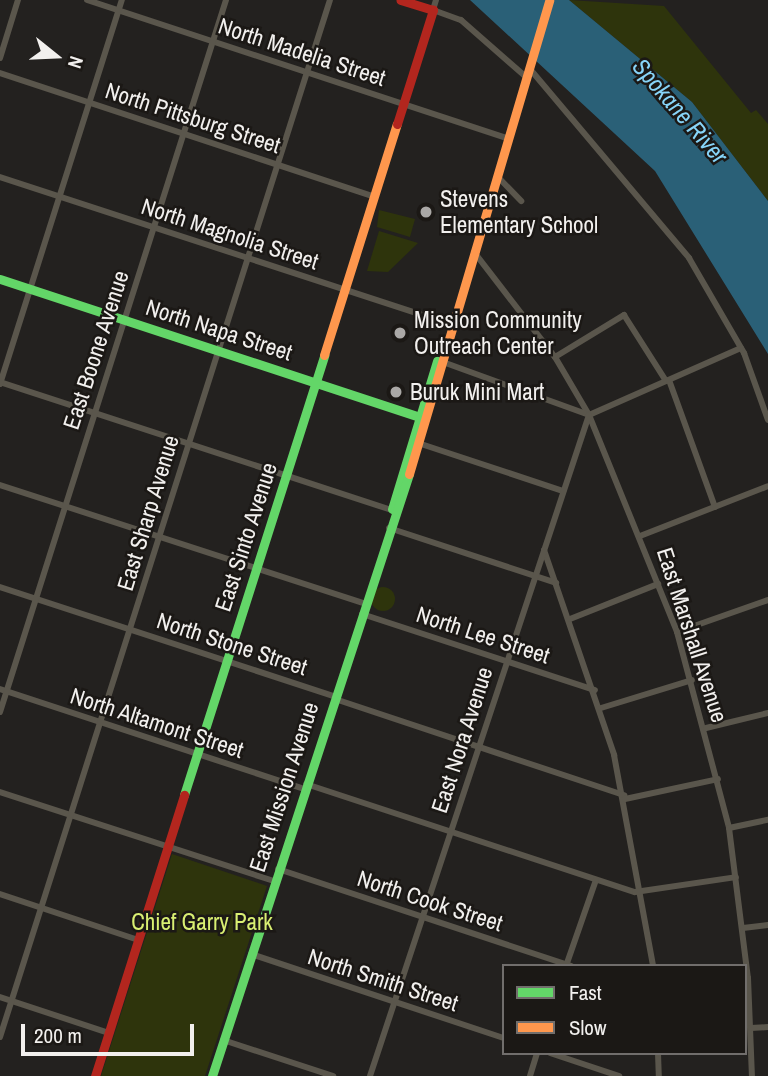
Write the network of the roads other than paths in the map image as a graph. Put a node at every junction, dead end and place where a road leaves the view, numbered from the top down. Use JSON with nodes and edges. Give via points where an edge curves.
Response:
{"nodes":[{"id":1,"x":19,"y":0,"type":"edge"},
{"id":2,"x":87,"y":0,"type":"edge"},
{"id":3,"x":122,"y":0,"type":"edge"},
{"id":4,"x":226,"y":0,"type":"edge"},
{"id":5,"x":330,"y":0,"type":"edge"},
{"id":6,"x":400,"y":0,"type":"edge"},
{"id":7,"x":436,"y":0,"type":"edge"},
{"id":8,"x":549,"y":0,"type":"edge"},
{"id":9,"x":119,"y":10,"type":"junction"},
{"id":10,"x":433,"y":10,"type":"junction"},
{"id":11,"x":212,"y":42,"type":"junction"},
{"id":12,"x":0,"y":58,"type":"edge"},
{"id":13,"x":528,"y":69,"type":"junction"},
{"id":14,"x":307,"y":72,"type":"junction"},
{"id":15,"x":0,"y":73,"type":"edge"},
{"id":16,"x":538,"y":85,"type":"junction"},
{"id":17,"x":522,"y":88,"type":"junction"},
{"id":18,"x":89,"y":102,"type":"junction"},
{"id":19,"x":404,"y":104,"type":"junction"},
{"id":20,"x":183,"y":134,"type":"junction"},
{"id":21,"x":506,"y":138,"type":"junction"},
{"id":22,"x":500,"y":159,"type":"junction"},
{"id":23,"x":277,"y":165,"type":"junction"},
{"id":24,"x":498,"y":176,"type":"junction"},
{"id":25,"x":0,"y":177,"type":"edge"},
{"id":26,"x":60,"y":197,"type":"junction"},
{"id":27,"x":374,"y":197,"type":"junction"},
{"id":28,"x":489,"y":197,"type":"junction"},
{"id":29,"x":521,"y":201,"type":"dead end"},
{"id":30,"x":154,"y":227,"type":"junction"},
{"id":31,"x":472,"y":250,"type":"junction"},
{"id":32,"x":248,"y":258,"type":"junction"},
{"id":33,"x":0,"y":279,"type":"edge"},
{"id":34,"x":31,"y":289,"type":"junction"},
{"id":35,"x":345,"y":290,"type":"junction"},
{"id":36,"x":124,"y":320,"type":"junction"},
{"id":37,"x":450,"y":324,"type":"junction"},
{"id":38,"x":741,"y":348,"type":"junction"},
{"id":39,"x":218,"y":351,"type":"junction"},
{"id":40,"x":555,"y":357,"type":"junction"},
{"id":41,"x":439,"y":361,"type":"junction"},
{"id":42,"x":668,"y":381,"type":"junction"},
{"id":43,"x":0,"y":383,"type":"edge"},
{"id":44,"x":315,"y":383,"type":"junction"},
{"id":45,"x":95,"y":412,"type":"junction"},
{"id":46,"x":589,"y":415,"type":"junction"},
{"id":47,"x":421,"y":417,"type":"junction"},
{"id":48,"x":768,"y":420,"type":"edge"},
{"id":49,"x":189,"y":443,"type":"junction"},
{"id":50,"x":418,"y":443,"type":"junction"},
{"id":51,"x":286,"y":475,"type":"junction"},
{"id":52,"x":0,"y":485,"type":"edge"},
{"id":53,"x":768,"y":486,"type":"edge"},
{"id":54,"x":564,"y":491,"type":"junction"},
{"id":55,"x":64,"y":506,"type":"junction"},
{"id":56,"x":715,"y":507,"type":"junction"},
{"id":57,"x":393,"y":510,"type":"junction"},
{"id":58,"x":387,"y":527,"type":"junction"},
{"id":59,"x":159,"y":536,"type":"junction"},
{"id":60,"x":640,"y":536,"type":"junction"},
{"id":61,"x":544,"y":550,"type":"junction"},
{"id":62,"x":256,"y":568,"type":"junction"},
{"id":63,"x":535,"y":576,"type":"junction"},
{"id":64,"x":556,"y":583,"type":"junction"},
{"id":65,"x":659,"y":584,"type":"junction"},
{"id":66,"x":0,"y":587,"type":"edge"},
{"id":67,"x":36,"y":599,"type":"junction"},
{"id":68,"x":768,"y":600,"type":"edge"},
{"id":69,"x":364,"y":603,"type":"junction"},
{"id":70,"x":360,"y":614,"type":"junction"},
{"id":71,"x":570,"y":619,"type":"junction"},
{"id":72,"x":130,"y":630,"type":"junction"},
{"id":73,"x":677,"y":632,"type":"junction"},
{"id":74,"x":227,"y":661,"type":"junction"},
{"id":75,"x":507,"y":661,"type":"junction"},
{"id":76,"x":692,"y":680,"type":"junction"},
{"id":77,"x":595,"y":690,"type":"junction"},
{"id":78,"x":3,"y":691,"type":"edge"},
{"id":79,"x":333,"y":697,"type":"junction"},
{"id":80,"x":601,"y":708,"type":"junction"},
{"id":81,"x":0,"y":712,"type":"edge"},
{"id":82,"x":768,"y":713,"type":"edge"},
{"id":83,"x":101,"y":722,"type":"junction"},
{"id":84,"x":706,"y":729,"type":"junction"},
{"id":85,"x":479,"y":747,"type":"junction"},
{"id":86,"x":198,"y":755,"type":"junction"},
{"id":87,"x":718,"y":779,"type":"junction"},
{"id":88,"x":305,"y":786,"type":"junction"},
{"id":89,"x":0,"y":792,"type":"edge"},
{"id":90,"x":624,"y":797,"type":"junction"},
{"id":91,"x":71,"y":816,"type":"junction"},
{"id":92,"x":768,"y":820,"type":"edge"},
{"id":93,"x":729,"y":828,"type":"junction"},
{"id":94,"x":451,"y":831,"type":"junction"},
{"id":95,"x":168,"y":847,"type":"junction"},
{"id":96,"x":278,"y":869,"type":"junction"},
{"id":97,"x":736,"y":877,"type":"junction"},
{"id":98,"x":596,"y":880,"type":"junction"},
{"id":99,"x":274,"y":881,"type":"junction"},
{"id":100,"x":643,"y":892,"type":"junction"},
{"id":101,"x":0,"y":894,"type":"edge"},
{"id":102,"x":41,"y":908,"type":"junction"},
{"id":103,"x":423,"y":917,"type":"junction"},
{"id":104,"x":768,"y":925,"type":"edge"},
{"id":105,"x":743,"y":928,"type":"junction"},
{"id":106,"x":138,"y":940,"type":"junction"},
{"id":107,"x":251,"y":954,"type":"junction"},
{"id":108,"x":565,"y":964,"type":"edge"},
{"id":109,"x":568,"y":964,"type":"edge"},
{"id":110,"x":653,"y":964,"type":"edge"},
{"id":111,"x":746,"y":964,"type":"edge"},
{"id":112,"x":747,"y":978,"type":"edge"},
{"id":113,"x":0,"y":997,"type":"edge"},
{"id":114,"x":12,"y":1000,"type":"junction"},
{"id":115,"x":395,"y":1002,"type":"junction"},
{"id":116,"x":768,"y":1027,"type":"edge"},
{"id":117,"x":751,"y":1028,"type":"junction"},
{"id":118,"x":109,"y":1033,"type":"junction"},
{"id":119,"x":0,"y":1037,"type":"edge"},
{"id":120,"x":502,"y":1037,"type":"edge"},
{"id":121,"x":223,"y":1040,"type":"junction"},
{"id":122,"x":536,"y":1055,"type":"edge"},
{"id":123,"x":556,"y":1055,"type":"edge"},
{"id":124,"x":658,"y":1055,"type":"edge"},
{"id":125,"x":95,"y":1076,"type":"edge"},
{"id":126,"x":212,"y":1076,"type":"edge"},
{"id":127,"x":332,"y":1076,"type":"edge"},
{"id":128,"x":370,"y":1076,"type":"edge"},
{"id":129,"x":530,"y":1076,"type":"edge"},
{"id":130,"x":619,"y":1076,"type":"edge"},
{"id":131,"x":659,"y":1076,"type":"edge"},
{"id":132,"x":752,"y":1076,"type":"edge"}],
"edges":[{"from":1,"to":12,"type":"street"},
{"from":2,"to":9,"type":"street","name":"North Madelia Street"},
{"from":3,"to":9,"type":"street"},
{"from":4,"to":11,"type":"street","name":"East Boone Avenue"},
{"from":5,"to":14,"type":"street","name":"East Sharp Avenue"},
{"from":6,"to":10,"type":"main road"},
{"from":7,"to":10,"type":"street"},
{"from":8,"to":13,"type":"main road","name":"East Mission Avenue"},
{"from":9,"to":11,"type":"street","name":"North Madelia Street"},
{"from":9,"to":18,"type":"street"},
{"from":10,"to":13,"type":"street","via":[[461,20]]},
{"from":10,"to":19,"type":"main road","name":"East Sinto Avenue"},
{"from":11,"to":14,"type":"street","name":"North Madelia Street"},
{"from":11,"to":20,"type":"street","name":"East Boone Avenue"},
{"from":13,"to":16,"type":"street"},
{"from":13,"to":17,"type":"main road","name":"East Mission Avenue"},
{"from":14,"to":19,"type":"street","name":"North Madelia Street"},
{"from":14,"to":23,"type":"street","name":"East Sharp Avenue"},
{"from":15,"to":18,"type":"street","name":"North Pittsburg Street"},
{"from":16,"to":17,"type":"street"},
{"from":16,"to":38,"type":"street","via":[[648,203],[690,258]]},
{"from":17,"to":21,"type":"main road","name":"East Mission Avenue"},
{"from":18,"to":20,"type":"street","name":"North Pittsburg Street"},
{"from":18,"to":26,"type":"street"},
{"from":19,"to":21,"type":"street","name":"North Madelia Street"},
{"from":19,"to":27,"type":"main road","name":"East Sinto Avenue"},
{"from":20,"to":23,"type":"street","name":"North Pittsburg Street"},
{"from":20,"to":30,"type":"street","name":"East Boone Avenue"},
{"from":21,"to":22,"type":"main road","name":"East Mission Avenue"},
{"from":22,"to":24,"type":"main road","name":"East Mission Avenue"},
{"from":22,"to":28,"type":"main road","name":"East Mission Avenue"},
{"from":23,"to":27,"type":"street","name":"North Pittsburg Street"},
{"from":23,"to":32,"type":"street","name":"East Sharp Avenue"},
{"from":24,"to":28,"type":"main road","name":"East Mission Avenue"},
{"from":24,"to":29,"type":"street"},
{"from":25,"to":26,"type":"street","name":"North Magnolia Street"},
{"from":26,"to":30,"type":"street","name":"North Magnolia Street"},
{"from":26,"to":34,"type":"street"},
{"from":27,"to":35,"type":"main road","name":"East Sinto Avenue"},
{"from":28,"to":31,"type":"main road","name":"East Mission Avenue"},
{"from":30,"to":32,"type":"street","name":"North Magnolia Street"},
{"from":30,"to":36,"type":"street","name":"East Boone Avenue"},
{"from":31,"to":37,"type":"main road","name":"East Mission Avenue"},
{"from":31,"to":40,"type":"street","name":"East Marshall Avenue"},
{"from":32,"to":35,"type":"street","name":"North Magnolia Street"},
{"from":32,"to":39,"type":"street","name":"East Sharp Avenue"},
{"from":33,"to":34,"type":"main road","name":"North Napa Street"},
{"from":34,"to":36,"type":"main road","name":"North Napa Street"},
{"from":34,"to":43,"type":"street"},
{"from":35,"to":37,"type":"street","name":"North Magnolia Street"},
{"from":35,"to":44,"type":"main road","name":"East Sinto Avenue"},
{"from":36,"to":39,"type":"main road","name":"North Napa Street"},
{"from":36,"to":45,"type":"street","name":"East Boone Avenue"},
{"from":37,"to":41,"type":"main road","name":"East Mission Avenue"},
{"from":38,"to":42,"type":"street"},
{"from":38,"to":48,"type":"street"},
{"from":39,"to":44,"type":"main road","name":"North Napa Street"},
{"from":39,"to":49,"type":"street","name":"East Sharp Avenue"},
{"from":40,"to":42,"type":"street","via":[[618,315],[630,318]]},
{"from":40,"to":46,"type":"street","name":"East Marshall Avenue"},
{"from":41,"to":46,"type":"street"},
{"from":41,"to":47,"type":"main road","name":"East Mission Avenue"},
{"from":42,"to":46,"type":"street"},
{"from":42,"to":56,"type":"street"},
{"from":43,"to":45,"type":"street"},
{"from":44,"to":47,"type":"main road","name":"North Napa Street"},
{"from":44,"to":51,"type":"main road","name":"East Sinto Avenue"},
{"from":45,"to":49,"type":"street"},
{"from":45,"to":55,"type":"street","name":"East Boone Avenue"},
{"from":46,"to":54,"type":"street","name":"East Nora Avenue"},
{"from":46,"to":60,"type":"street","name":"East Marshall Avenue"},
{"from":47,"to":50,"type":"main road","name":"East Mission Avenue"},
{"from":47,"to":57,"type":"main road","name":"East Mission Avenue"},
{"from":49,"to":51,"type":"street"},
{"from":49,"to":59,"type":"street","name":"East Sharp Avenue"},
{"from":50,"to":54,"type":"street"},
{"from":50,"to":57,"type":"main road","name":"East Mission Avenue"},
{"from":51,"to":57,"type":"street"},
{"from":51,"to":62,"type":"main road","name":"East Sinto Avenue"},
{"from":52,"to":55,"type":"street"},
{"from":53,"to":56,"type":"street"},
{"from":54,"to":61,"type":"street","name":"East Nora Avenue"},
{"from":55,"to":59,"type":"street"},
{"from":55,"to":67,"type":"street","name":"East Boone Avenue"},
{"from":56,"to":60,"type":"street"},
{"from":57,"to":58,"type":"main road","name":"East Mission Avenue"},
{"from":58,"to":63,"type":"street"},
{"from":58,"to":69,"type":"main road","name":"East Mission Avenue"},
{"from":59,"to":62,"type":"street"},
{"from":59,"to":72,"type":"street","name":"East Sharp Avenue"},
{"from":60,"to":65,"type":"street","name":"East Marshall Avenue"},
{"from":61,"to":63,"type":"street","name":"East Nora Avenue"},
{"from":61,"to":64,"type":"street"},
{"from":62,"to":69,"type":"street"},
{"from":62,"to":74,"type":"main road","name":"East Sinto Avenue"},
{"from":63,"to":64,"type":"street"},
{"from":63,"to":75,"type":"street","name":"East Nora Avenue"},
{"from":64,"to":71,"type":"street"},
{"from":65,"to":71,"type":"street"},
{"from":65,"to":73,"type":"street","name":"East Marshall Avenue"},
{"from":66,"to":67,"type":"street","name":"North Stone Street"},
{"from":67,"to":72,"type":"street","name":"North Stone Street"},
{"from":67,"to":78,"type":"street","name":"East Boone Avenue"},
{"from":68,"to":73,"type":"street"},
{"from":69,"to":70,"type":"main road","name":"East Mission Avenue"},
{"from":70,"to":75,"type":"street","name":"North Lee Street"},
{"from":70,"to":79,"type":"main road","name":"East Mission Avenue"},
{"from":71,"to":77,"type":"street"},
{"from":72,"to":74,"type":"street","name":"North Stone Street"},
{"from":72,"to":83,"type":"street","name":"East Sharp Avenue"},
{"from":73,"to":76,"type":"street","name":"East Marshall Avenue"},
{"from":74,"to":79,"type":"street","name":"North Stone Street"},
{"from":74,"to":86,"type":"main road","name":"East Sinto Avenue"},
{"from":75,"to":77,"type":"street","name":"North Lee Street"},
{"from":75,"to":85,"type":"street","name":"East Nora Avenue"},
{"from":76,"to":80,"type":"street"},
{"from":76,"to":84,"type":"street","name":"East Marshall Avenue"},
{"from":77,"to":80,"type":"street"},
{"from":78,"to":81,"type":"street","name":"East Boone Avenue"},
{"from":78,"to":83,"type":"street","name":"North Altamont Street"},
{"from":79,"to":85,"type":"street","name":"North Stone Street"},
{"from":79,"to":88,"type":"main road","name":"East Mission Avenue"},
{"from":80,"to":90,"type":"street"},
{"from":82,"to":84,"type":"street"},
{"from":83,"to":86,"type":"street","name":"North Altamont Street"},
{"from":83,"to":91,"type":"street","name":"East Sharp Avenue"},
{"from":84,"to":87,"type":"street","name":"East Marshall Avenue"},
{"from":85,"to":90,"type":"street","name":"North Stone Street"},
{"from":85,"to":94,"type":"street","name":"East Nora Avenue"},
{"from":86,"to":88,"type":"street","name":"North Altamont Street"},
{"from":86,"to":95,"type":"main road","name":"East Sinto Avenue"},
{"from":87,"to":90,"type":"street"},
{"from":87,"to":93,"type":"street","name":"East Marshall Avenue"},
{"from":88,"to":94,"type":"street","name":"North Altamont Street"},
{"from":88,"to":96,"type":"main road","name":"East Mission Avenue"},
{"from":89,"to":91,"type":"street"},
{"from":90,"to":100,"type":"street"},
{"from":91,"to":95,"type":"street"},
{"from":91,"to":102,"type":"street","name":"East Sharp Avenue"},
{"from":92,"to":93,"type":"street"},
{"from":93,"to":97,"type":"street","name":"East Marshall Avenue"},
{"from":94,"to":98,"type":"street","name":"North Altamont Street"},
{"from":94,"to":103,"type":"street","name":"East Nora Avenue"},
{"from":95,"to":99,"type":"street"},
{"from":95,"to":106,"type":"main road","name":"East Sinto Avenue"},
{"from":96,"to":99,"type":"main road","name":"East Mission Avenue"},
{"from":96,"to":103,"type":"street","name":"North Cook Street"},
{"from":97,"to":100,"type":"street","name":"North Altamont Street"},
{"from":97,"to":105,"type":"street","name":"East Marshall Avenue"},
{"from":98,"to":100,"type":"street","name":"North Altamont Street"},
{"from":98,"to":109,"type":"street"},
{"from":99,"to":107,"type":"main road","name":"East Mission Avenue"},
{"from":100,"to":110,"type":"street"},
{"from":101,"to":102,"type":"street"},
{"from":102,"to":106,"type":"street"},
{"from":102,"to":114,"type":"street","name":"East Sharp Avenue"},
{"from":103,"to":108,"type":"street","name":"North Cook Street"},
{"from":103,"to":115,"type":"street","name":"East Nora Avenue"},
{"from":104,"to":105,"type":"street"},
{"from":105,"to":111,"type":"street","name":"East Marshall Avenue"},
{"from":106,"to":118,"type":"main road","name":"East Sinto Avenue"},
{"from":107,"to":115,"type":"street","name":"North Smith Street"},
{"from":107,"to":121,"type":"main road","name":"East Mission Avenue"},
{"from":112,"to":117,"type":"street","name":"East Marshall Avenue"},
{"from":113,"to":114,"type":"street"},
{"from":114,"to":118,"type":"street"},
{"from":114,"to":119,"type":"street","name":"East Sharp Avenue"},
{"from":115,"to":120,"type":"street","name":"North Smith Street"},
{"from":115,"to":128,"type":"street","name":"East Nora Avenue"},
{"from":116,"to":117,"type":"street"},
{"from":117,"to":132,"type":"street","name":"East Marshall Avenue"},
{"from":118,"to":125,"type":"main road","name":"East Sinto Avenue"},
{"from":121,"to":126,"type":"main road","name":"East Mission Avenue"},
{"from":121,"to":127,"type":"street"},
{"from":122,"to":129,"type":"street"},
{"from":123,"to":130,"type":"street"},
{"from":124,"to":131,"type":"street"}]}
